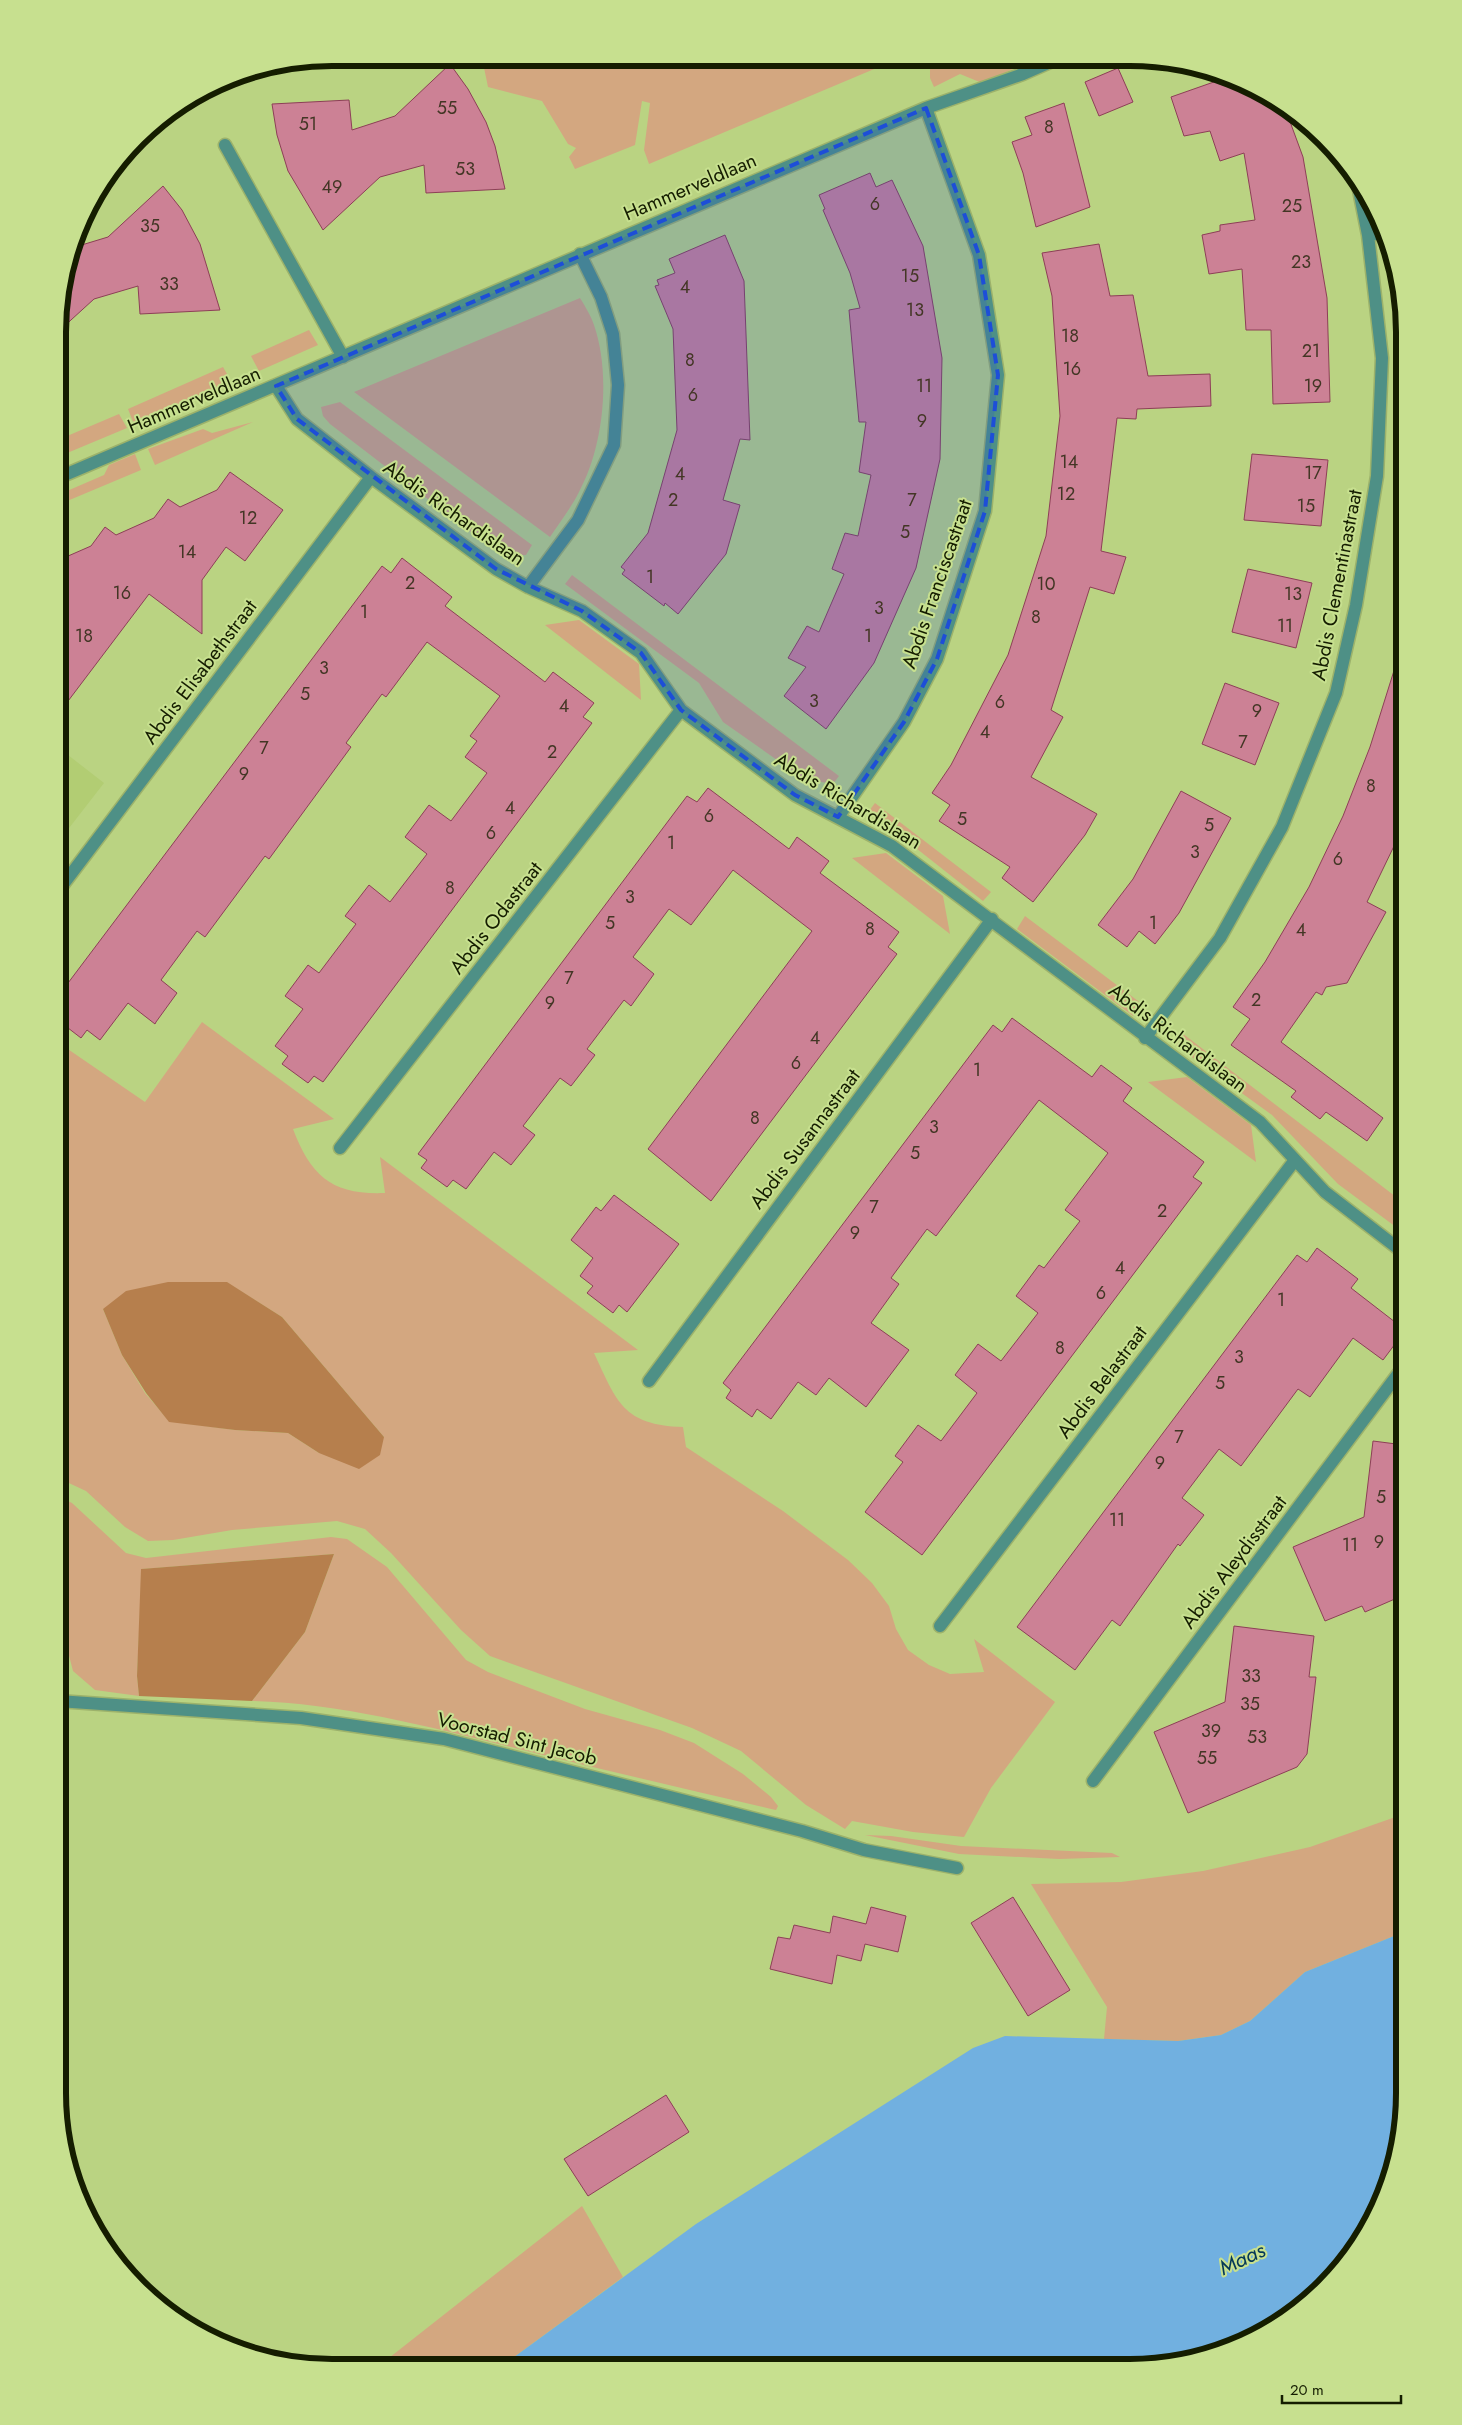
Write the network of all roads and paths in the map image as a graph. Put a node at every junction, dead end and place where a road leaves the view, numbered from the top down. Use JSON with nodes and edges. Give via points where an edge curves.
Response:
{"nodes":[{"id":1,"x":1041,"y":66,"type":"edge"},
{"id":2,"x":926,"y":108,"type":"junction"},
{"id":3,"x":225,"y":145,"type":"dead end"},
{"id":4,"x":1361,"y":202,"type":"edge"},
{"id":5,"x":1377,"y":234,"type":"edge"},
{"id":6,"x":1368,"y":235,"type":"junction"},
{"id":7,"x":580,"y":254,"type":"junction"},
{"id":8,"x":343,"y":357,"type":"junction"},
{"id":9,"x":276,"y":386,"type":"junction"},
{"id":10,"x":66,"y":474,"type":"edge"},
{"id":11,"x":371,"y":477,"type":"junction"},
{"id":12,"x":528,"y":587,"type":"junction"},
{"id":13,"x":681,"y":710,"type":"junction"},
{"id":14,"x":838,"y":817,"type":"junction"},
{"id":15,"x":66,"y":881,"type":"edge"},
{"id":16,"x":992,"y":919,"type":"junction"},
{"id":17,"x":1145,"y":1038,"type":"junction"},
{"id":18,"x":340,"y":1148,"type":"dead end"},
{"id":19,"x":1295,"y":1160,"type":"junction"},
{"id":20,"x":1396,"y":1247,"type":"edge"},
{"id":21,"x":1396,"y":1377,"type":"edge"},
{"id":22,"x":649,"y":1381,"type":"dead end"},
{"id":23,"x":940,"y":1626,"type":"dead end"},
{"id":24,"x":66,"y":1702,"type":"edge"},
{"id":25,"x":1093,"y":1781,"type":"dead end"},
{"id":26,"x":958,"y":1868,"type":"dead end"}],
"edges":[{"from":1,"to":2,"type":"street","name":"Hammerveldlaan"},
{"from":2,"to":7,"type":"street","name":"Hammerveldlaan"},
{"from":2,"to":14,"type":"street","name":"Abdis Franciscastraat","via":[[979,255],[998,375],[985,511],[937,658],[904,722]]},
{"from":3,"to":8,"type":"street"},
{"from":4,"to":6,"type":"street","name":"Abdis Clementinastraat"},
{"from":5,"to":6,"type":"street"},
{"from":6,"to":17,"type":"street","name":"Abdis Clementinastraat","via":[[1382,358],[1377,476],[1356,605],[1336,693],[1277,835],[1220,938]]},
{"from":7,"to":8,"type":"street","name":"Hammerveldlaan"},
{"from":7,"to":12,"type":"street","via":[[601,298],[613,334],[618,385],[614,445],[578,520]]},
{"from":8,"to":9,"type":"street","name":"Hammerveldlaan"},
{"from":9,"to":10,"type":"street","name":"Hammerveldlaan"},
{"from":9,"to":11,"type":"street","name":"Abdis Richardislaan","via":[[297,419]]},
{"from":11,"to":12,"type":"street","name":"Abdis Richardislaan","via":[[496,569]]},
{"from":11,"to":15,"type":"street","name":"Abdis Elisabethstraat"},
{"from":12,"to":13,"type":"street","name":"Abdis Richardislaan","via":[[582,610],[641,653]]},
{"from":13,"to":14,"type":"street","name":"Abdis Richardislaan","via":[[795,795]]},
{"from":13,"to":18,"type":"street","name":"Abdis Odastraat"},
{"from":14,"to":16,"type":"street","name":"Abdis Richardislaan","via":[[892,846]]},
{"from":16,"to":17,"type":"street","name":"Abdis Richardislaan"},
{"from":16,"to":22,"type":"street","name":"Abdis Susannastraat"},
{"from":17,"to":19,"type":"street","name":"Abdis Richardislaan","via":[[1260,1122]]},
{"from":19,"to":20,"type":"street","name":"Abdis Richardislaan","via":[[1325,1192]]},
{"from":19,"to":23,"type":"street","name":"Abdis Belastraat"},
{"from":21,"to":25,"type":"street","name":"Abdis Aleydisstraat"},
{"from":24,"to":26,"type":"street","name":"Voorstad Sint Jacob","via":[[301,1718],[444,1739],[802,1831],[864,1850]]}]}
